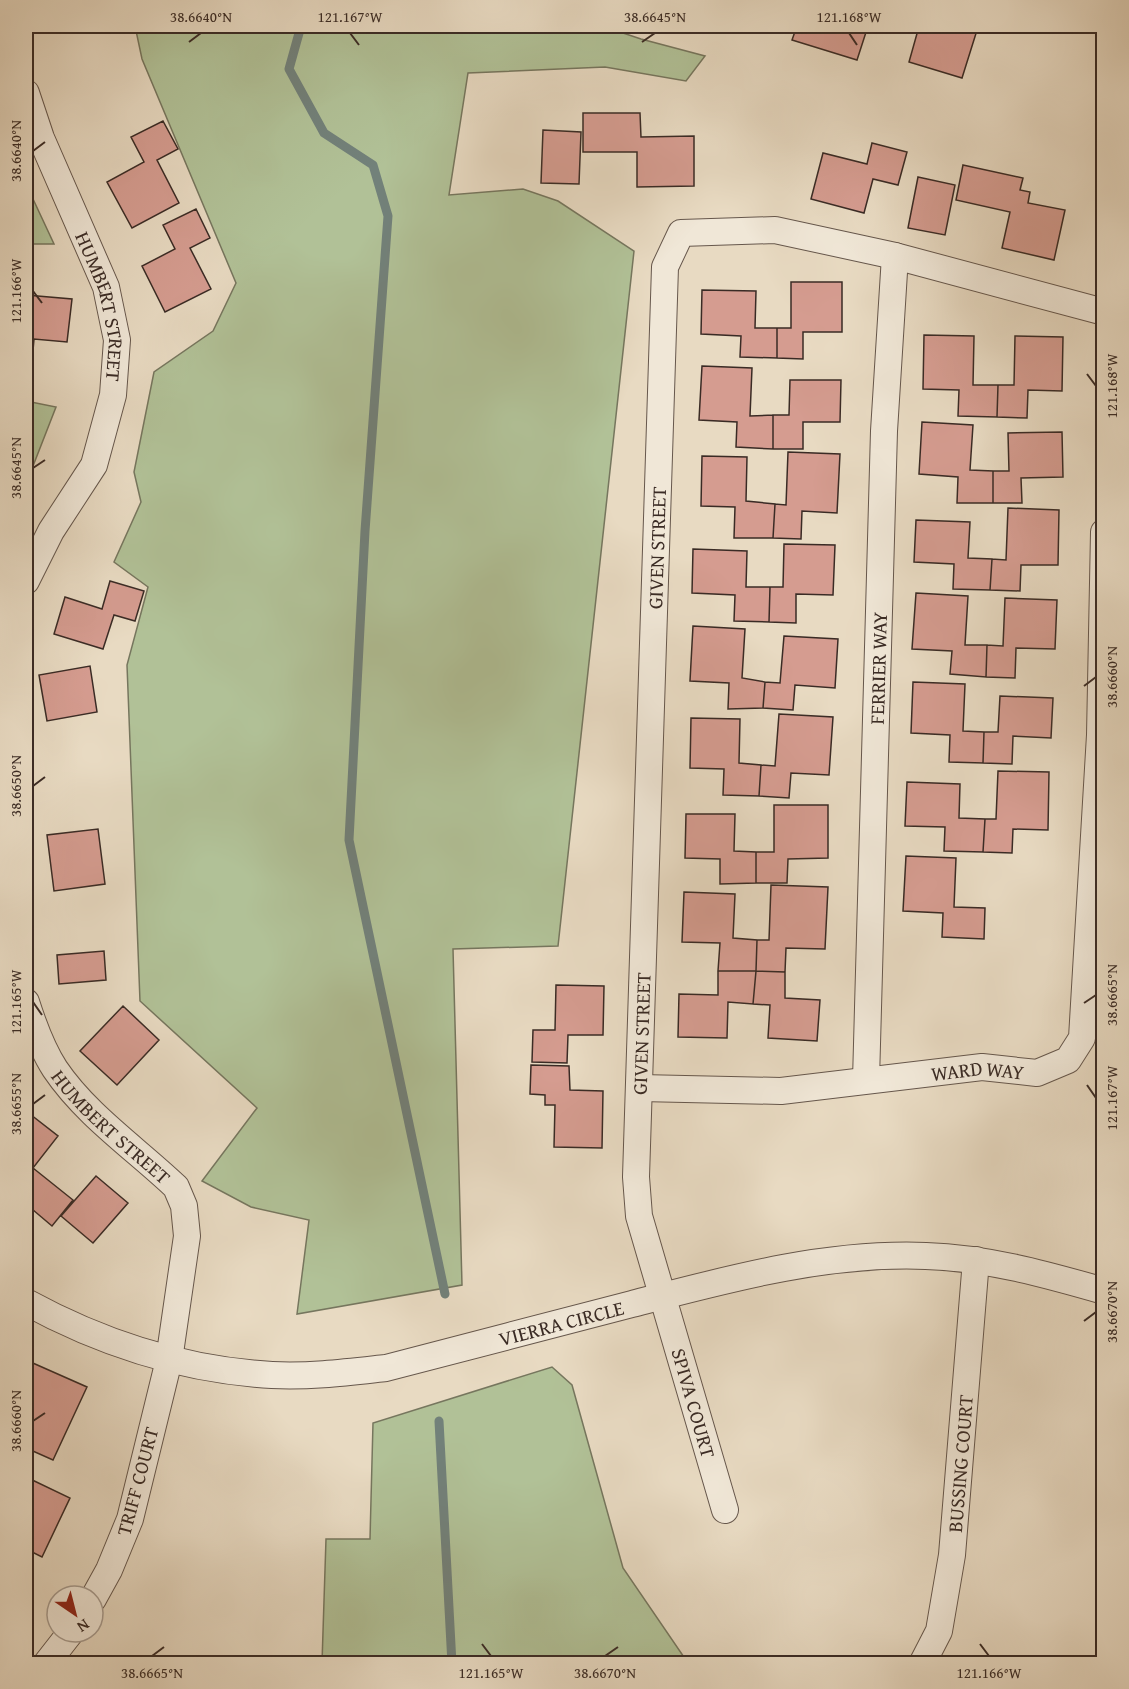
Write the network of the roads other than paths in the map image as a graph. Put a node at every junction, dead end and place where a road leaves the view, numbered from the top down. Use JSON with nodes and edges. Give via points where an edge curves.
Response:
{"nodes":[{"id":1,"x":26,"y":93,"type":"edge"},
{"id":2,"x":895,"y":256,"type":"junction"},
{"id":3,"x":1104,"y":312,"type":"edge"},
{"id":4,"x":1104,"y":532,"type":"edge"},
{"id":5,"x":26,"y":582,"type":"edge"},
{"id":6,"x":1102,"y":735,"type":"edge"},
{"id":7,"x":26,"y":1002,"type":"edge"},
{"id":8,"x":866,"y":1080,"type":"junction"},
{"id":9,"x":640,"y":1088,"type":"junction"},
{"id":10,"x":976,"y":1260,"type":"junction"},
{"id":11,"x":1104,"y":1291,"type":"edge"},
{"id":12,"x":662,"y":1296,"type":"junction"},
{"id":13,"x":26,"y":1302,"type":"edge"},
{"id":14,"x":169,"y":1359,"type":"junction"},
{"id":15,"x":725,"y":1510,"type":"dead end"},
{"id":16,"x":102,"y":1584,"type":"edge"},
{"id":17,"x":62,"y":1644,"type":"edge"},
{"id":18,"x":46,"y":1664,"type":"edge"},
{"id":19,"x":922,"y":1664,"type":"edge"}],
"edges":[{"from":1,"to":5,"type":"street","name":"HUMBERT STREET","via":[[41,138],[106,287],[117,340],[113,395],[94,465],[51,531]]},
{"from":2,"to":3,"type":"street","name":"GIVEN STREET"},
{"from":2,"to":8,"type":"street","name":"FERRIER WAY","via":[[884,442]]},
{"from":2,"to":9,"type":"street","name":"GIVEN STREET","via":[[775,230],[681,233],[665,267]]},
{"from":4,"to":6,"type":"street","name":"WARD WAY"},
{"from":6,"to":8,"type":"street","name":"WARD WAY","via":[[1082,1038],[1068,1060],[1037,1073],[981,1067]]},
{"from":7,"to":14,"type":"street","name":"HUMBERT STREET","via":[[54,1068],[79,1098],[176,1187],[184,1206],[187,1236]]},
{"from":8,"to":9,"type":"street","name":"WARD WAY","via":[[781,1091]]},
{"from":9,"to":12,"type":"street","name":"GIVEN STREET","via":[[636,1177],[639,1216]]},
{"from":10,"to":11,"type":"street","name":"VIERRA CIRCLE","via":[[1045,1273]]},
{"from":10,"to":12,"type":"street","name":"VIERRA CIRCLE","via":[[866,1256],[807,1262]]},
{"from":10,"to":19,"type":"street","name":"BUSSING COURT","via":[[952,1555],[939,1631]]},
{"from":12,"to":14,"type":"street","name":"VIERRA CIRCLE","via":[[386,1368],[274,1375],[218,1370]]},
{"from":12,"to":15,"type":"street","name":"SPIVA COURT"},
{"from":13,"to":14,"type":"street","name":"VIERRA CIRCLE","via":[[118,1346]]},
{"from":14,"to":16,"type":"street","name":"TRIFF COURT","via":[[130,1519]]},
{"from":17,"to":18,"type":"street"}]}
